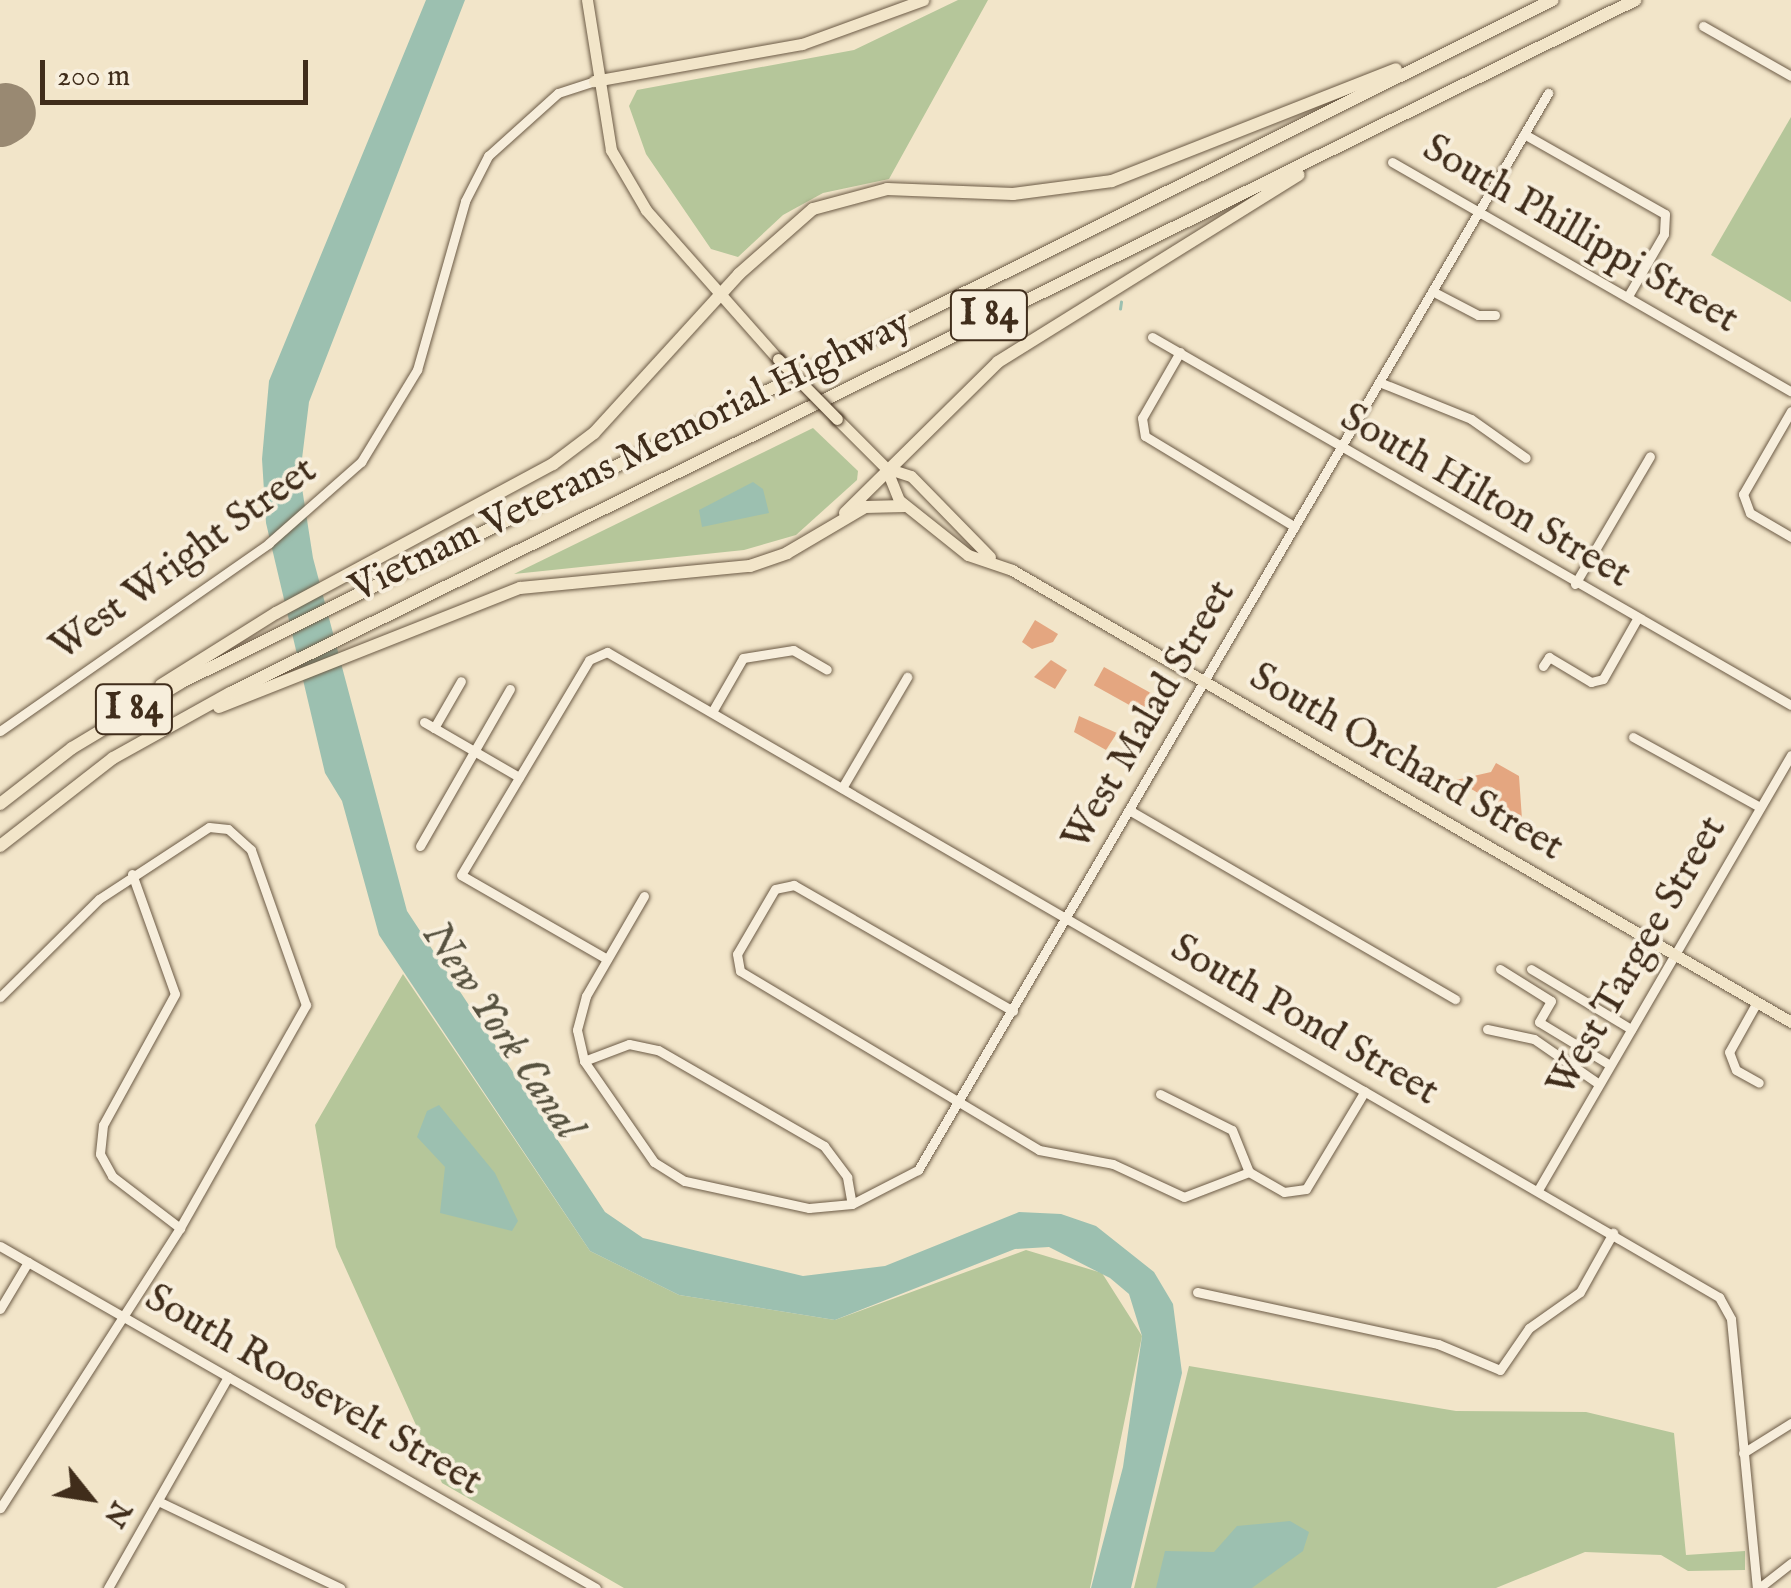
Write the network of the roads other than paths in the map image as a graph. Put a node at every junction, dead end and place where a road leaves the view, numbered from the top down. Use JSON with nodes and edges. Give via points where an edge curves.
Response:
{"nodes":[{"id":1,"x":587,"y":0,"type":"edge"},
{"id":2,"x":923,"y":0,"type":"edge"},
{"id":3,"x":1553,"y":0,"type":"edge"},
{"id":4,"x":1635,"y":0,"type":"edge"},
{"id":5,"x":1702,"y":26,"type":"dead end"},
{"id":6,"x":1482,"y":35,"type":"junction"},
{"id":7,"x":1791,"y":76,"type":"edge"},
{"id":8,"x":594,"y":81,"type":"junction"},
{"id":9,"x":1548,"y":93,"type":"dead end"},
{"id":10,"x":1369,"y":132,"type":"junction"},
{"id":11,"x":1524,"y":134,"type":"junction"},
{"id":12,"x":1392,"y":162,"type":"dead end"},
{"id":13,"x":1480,"y":210,"type":"junction"},
{"id":14,"x":1432,"y":291,"type":"junction"},
{"id":15,"x":719,"y":295,"type":"junction"},
{"id":16,"x":1628,"y":296,"type":"junction"},
{"id":17,"x":1495,"y":315,"type":"dead end"},
{"id":18,"x":1152,"y":337,"type":"dead end"},
{"id":19,"x":1180,"y":352,"type":"junction"},
{"id":20,"x":1379,"y":382,"type":"junction"},
{"id":21,"x":1791,"y":390,"type":"edge"},
{"id":22,"x":1791,"y":411,"type":"edge"},
{"id":23,"x":1340,"y":449,"type":"junction"},
{"id":24,"x":1650,"y":456,"type":"dead end"},
{"id":25,"x":1526,"y":458,"type":"dead end"},
{"id":26,"x":886,"y":468,"type":"junction"},
{"id":27,"x":905,"y":506,"type":"junction"},
{"id":28,"x":839,"y":520,"type":"junction"},
{"id":29,"x":1295,"y":526,"type":"junction"},
{"id":30,"x":1791,"y":537,"type":"edge"},
{"id":31,"x":990,"y":558,"type":"junction"},
{"id":32,"x":1575,"y":584,"type":"junction"},
{"id":33,"x":1637,"y":619,"type":"junction"},
{"id":34,"x":1544,"y":666,"type":"dead end"},
{"id":35,"x":827,"y":670,"type":"dead end"},
{"id":36,"x":907,"y":677,"type":"dead end"},
{"id":37,"x":461,"y":681,"type":"dead end"},
{"id":38,"x":1203,"y":684,"type":"junction"},
{"id":39,"x":510,"y":689,"type":"dead end"},
{"id":40,"x":1791,"y":706,"type":"edge"},
{"id":41,"x":712,"y":712,"type":"junction"},
{"id":42,"x":169,"y":725,"type":"junction"},
{"id":43,"x":0,"y":730,"type":"edge"},
{"id":44,"x":1632,"y":737,"type":"dead end"},
{"id":45,"x":72,"y":748,"type":"junction"},
{"id":46,"x":474,"y":752,"type":"junction"},
{"id":47,"x":1791,"y":755,"type":"edge"},
{"id":48,"x":519,"y":778,"type":"junction"},
{"id":49,"x":842,"y":788,"type":"junction"},
{"id":50,"x":0,"y":804,"type":"edge"},
{"id":51,"x":1760,"y":807,"type":"junction"},
{"id":52,"x":1130,"y":810,"type":"junction"},
{"id":53,"x":0,"y":846,"type":"edge"},
{"id":54,"x":420,"y":846,"type":"dead end"},
{"id":55,"x":132,"y":874,"type":"junction"},
{"id":56,"x":644,"y":896,"type":"dead end"},
{"id":57,"x":1066,"y":919,"type":"junction"},
{"id":58,"x":1674,"y":954,"type":"junction"},
{"id":59,"x":607,"y":959,"type":"junction"},
{"id":60,"x":1500,"y":969,"type":"dead end"},
{"id":61,"x":1531,"y":969,"type":"dead end"},
{"id":62,"x":0,"y":996,"type":"edge"},
{"id":63,"x":1455,"y":998,"type":"dead end"},
{"id":64,"x":1757,"y":1002,"type":"junction"},
{"id":65,"x":1013,"y":1010,"type":"junction"},
{"id":66,"x":1791,"y":1022,"type":"edge"},
{"id":67,"x":1487,"y":1029,"type":"dead end"},
{"id":68,"x":1631,"y":1029,"type":"junction"},
{"id":69,"x":584,"y":1061,"type":"junction"},
{"id":70,"x":1610,"y":1065,"type":"junction"},
{"id":71,"x":1759,"y":1083,"type":"dead end"},
{"id":72,"x":1599,"y":1084,"type":"junction"},
{"id":73,"x":1365,"y":1091,"type":"junction"},
{"id":74,"x":1160,"y":1094,"type":"dead end"},
{"id":75,"x":959,"y":1103,"type":"junction"},
{"id":76,"x":1248,"y":1172,"type":"junction"},
{"id":77,"x":1538,"y":1190,"type":"junction"},
{"id":78,"x":852,"y":1204,"type":"junction"},
{"id":79,"x":180,"y":1228,"type":"junction"},
{"id":80,"x":1613,"y":1233,"type":"junction"},
{"id":81,"x":0,"y":1246,"type":"edge"},
{"id":82,"x":28,"y":1262,"type":"junction"},
{"id":83,"x":1197,"y":1292,"type":"dead end"},
{"id":84,"x":0,"y":1309,"type":"edge"},
{"id":85,"x":125,"y":1317,"type":"junction"},
{"id":86,"x":228,"y":1377,"type":"junction"},
{"id":87,"x":1791,"y":1423,"type":"edge"},
{"id":88,"x":1743,"y":1453,"type":"junction"},
{"id":89,"x":158,"y":1500,"type":"junction"},
{"id":90,"x":0,"y":1508,"type":"edge"},
{"id":91,"x":1791,"y":1563,"type":"edge"},
{"id":92,"x":579,"y":1584,"type":"edge"},
{"id":93,"x":108,"y":1588,"type":"edge"},
{"id":94,"x":340,"y":1588,"type":"edge"},
{"id":95,"x":596,"y":1588,"type":"edge"},
{"id":96,"x":1758,"y":1588,"type":"edge"}],
"edges":[{"from":1,"to":8,"type":"main road","name":"South Orchard Street"},
{"from":2,"to":8,"type":"main road","via":[[808,42]]},
{"from":3,"to":6,"type":"highway","name":"Vietnam Veterans Memorial Highway","number":"I 84"},
{"from":4,"to":10,"type":"highway","name":"Vietnam Veterans Memorial Highway","number":"I 84"},
{"from":5,"to":7,"type":"street"},
{"from":6,"to":15,"type":"highway","via":[[1112,182],[1012,194],[887,189],[832,200],[794,222]]},
{"from":6,"to":45,"type":"highway","name":"Vietnam Veterans Memorial Highway","number":"I 84","via":[[281,632]]},
{"from":8,"to":15,"type":"main road","name":"South Orchard Street","via":[[611,150]]},
{"from":8,"to":43,"type":"street","name":"West Wright Street","via":[[526,116],[488,156],[465,201],[430,335],[402,403],[361,462],[268,543]]},
{"from":9,"to":11,"type":"street","name":"West Malad Street"},
{"from":10,"to":26,"type":"highway","via":[[998,362]]},
{"from":10,"to":42,"type":"highway","name":"Vietnam Veterans Memorial Highway","number":"I 84"},
{"from":11,"to":13,"type":"street","name":"West Malad Street"},
{"from":11,"to":16,"type":"street","via":[[1665,214],[1664,234]]},
{"from":12,"to":13,"type":"street","name":"South Phillippi Street"},
{"from":13,"to":14,"type":"street","name":"West Malad Street"},
{"from":13,"to":16,"type":"street","name":"South Phillippi Street"},
{"from":14,"to":17,"type":"street","via":[[1478,315]]},
{"from":14,"to":20,"type":"street","name":"West Malad Street"},
{"from":15,"to":26,"type":"main road","name":"South Orchard Street","bridge":true},
{"from":15,"to":45,"type":"highway","via":[[628,399],[552,464],[276,612]]},
{"from":16,"to":21,"type":"street","name":"South Phillippi Street"},
{"from":18,"to":19,"type":"street","name":"South Hilton Street"},
{"from":19,"to":23,"type":"street","name":"South Hilton Street"},
{"from":19,"to":29,"type":"street","via":[[1142,418],[1145,436]]},
{"from":20,"to":23,"type":"street","name":"West Malad Street"},
{"from":20,"to":25,"type":"street","via":[[1471,418]]},
{"from":22,"to":30,"type":"street","via":[[1743,505]]},
{"from":23,"to":29,"type":"street","name":"West Malad Street"},
{"from":23,"to":32,"type":"street","name":"South Hilton Street"},
{"from":24,"to":32,"type":"street"},
{"from":26,"to":27,"type":"main road","name":"South Orchard Street"},
{"from":26,"to":28,"type":"highway"},
{"from":26,"to":31,"type":"main road","name":"South Orchard Street","via":[[911,476]]},
{"from":27,"to":28,"type":"highway","via":[[880,503]]},
{"from":27,"to":31,"type":"main road","name":"South Orchard Street","via":[[968,555]]},
{"from":28,"to":42,"type":"highway","via":[[769,561],[554,580],[484,599]]},
{"from":29,"to":38,"type":"street","name":"West Malad Street"},
{"from":31,"to":38,"type":"main road","name":"South Orchard Street"},
{"from":32,"to":33,"type":"street","name":"South Hilton Street"},
{"from":33,"to":34,"type":"street","via":[[1602,678],[1592,682],[1548,657]]},
{"from":33,"to":40,"type":"street","name":"South Hilton Street"},
{"from":35,"to":41,"type":"street","via":[[793,650],[743,658]]},
{"from":36,"to":49,"type":"street"},
{"from":37,"to":46,"type":"street","via":[[429,725]]},
{"from":38,"to":52,"type":"street","name":"West Malad Street"},
{"from":38,"to":58,"type":"main road","name":"South Orchard Street"},
{"from":39,"to":46,"type":"street"},
{"from":41,"to":48,"type":"street","name":"South Pond Street","via":[[602,652],[589,660]]},
{"from":41,"to":49,"type":"street","name":"South Pond Street"},
{"from":42,"to":53,"type":"highway","name":"Vietnam Veterans Memorial Highway","number":"I 84","via":[[74,785]]},
{"from":44,"to":51,"type":"street"},
{"from":45,"to":50,"type":"highway","name":"Vietnam Veterans Memorial Highway","number":"I 84"},
{"from":46,"to":48,"type":"street"},
{"from":46,"to":54,"type":"street"},
{"from":47,"to":51,"type":"street","name":"West Targee Street"},
{"from":48,"to":59,"type":"street","via":[[461,876]]},
{"from":49,"to":57,"type":"street","name":"South Pond Street"},
{"from":51,"to":58,"type":"street","name":"West Targee Street"},
{"from":52,"to":57,"type":"street","name":"West Malad Street"},
{"from":52,"to":63,"type":"street"},
{"from":55,"to":62,"type":"street"},
{"from":55,"to":79,"type":"street","via":[[175,994],[103,1125],[100,1154],[112,1176]]},
{"from":55,"to":79,"type":"street","via":[[195,832],[228,828],[251,850],[306,1006]]},
{"from":56,"to":59,"type":"street"},
{"from":57,"to":65,"type":"street","name":"West Malad Street"},
{"from":57,"to":73,"type":"street","name":"South Pond Street"},
{"from":58,"to":64,"type":"main road","name":"South Orchard Street"},
{"from":58,"to":68,"type":"street","name":"West Targee Street"},
{"from":59,"to":69,"type":"street","via":[[579,1013]]},
{"from":60,"to":70,"type":"street","via":[[1551,1001],[1540,1022]]},
{"from":61,"to":68,"type":"street"},
{"from":64,"to":66,"type":"main road","name":"South Orchard Street"},
{"from":64,"to":71,"type":"street","via":[[1729,1052],[1736,1070]]},
{"from":65,"to":75,"type":"street","name":"West Malad Street"},
{"from":65,"to":75,"type":"street","via":[[794,885],[775,889],[736,963]]},
{"from":67,"to":72,"type":"street","via":[[1534,1039]]},
{"from":68,"to":70,"type":"street","name":"West Targee Street"},
{"from":69,"to":78,"type":"street","via":[[646,1154],[672,1176],[795,1206]]},
{"from":69,"to":78,"type":"street","via":[[629,1044],[658,1050],[824,1146],[846,1178]]},
{"from":70,"to":72,"type":"street","name":"West Targee Street"},
{"from":72,"to":77,"type":"street","name":"West Targee Street"},
{"from":73,"to":76,"type":"street","via":[[1306,1189],[1291,1194]]},
{"from":73,"to":77,"type":"street","name":"South Pond Street"},
{"from":74,"to":76,"type":"street","via":[[1232,1130]]},
{"from":75,"to":76,"type":"street","via":[[1039,1150],[1113,1164],[1161,1192],[1206,1193]]},
{"from":75,"to":78,"type":"street","name":"West Malad Street","via":[[918,1170]]},
{"from":77,"to":80,"type":"street","name":"South Pond Street"},
{"from":79,"to":85,"type":"street"},
{"from":80,"to":83,"type":"street","via":[[1580,1292],[1528,1328],[1500,1370],[1438,1344]]},
{"from":80,"to":88,"type":"street","name":"South Pond Street","via":[[1727,1306]]},
{"from":81,"to":82,"type":"street","name":"South Roosevelt Street"},
{"from":82,"to":84,"type":"street"},
{"from":82,"to":85,"type":"street","name":"South Roosevelt Street"},
{"from":85,"to":86,"type":"street","name":"South Roosevelt Street"},
{"from":85,"to":90,"type":"street"},
{"from":86,"to":89,"type":"street"},
{"from":86,"to":92,"type":"street","name":"South Roosevelt Street"},
{"from":87,"to":88,"type":"street"},
{"from":88,"to":96,"type":"street","name":"South Pond Street"},
{"from":89,"to":93,"type":"street"},
{"from":89,"to":94,"type":"street"},
{"from":91,"to":96,"type":"street"},
{"from":92,"to":95,"type":"street","name":"South Roosevelt Street"}]}
